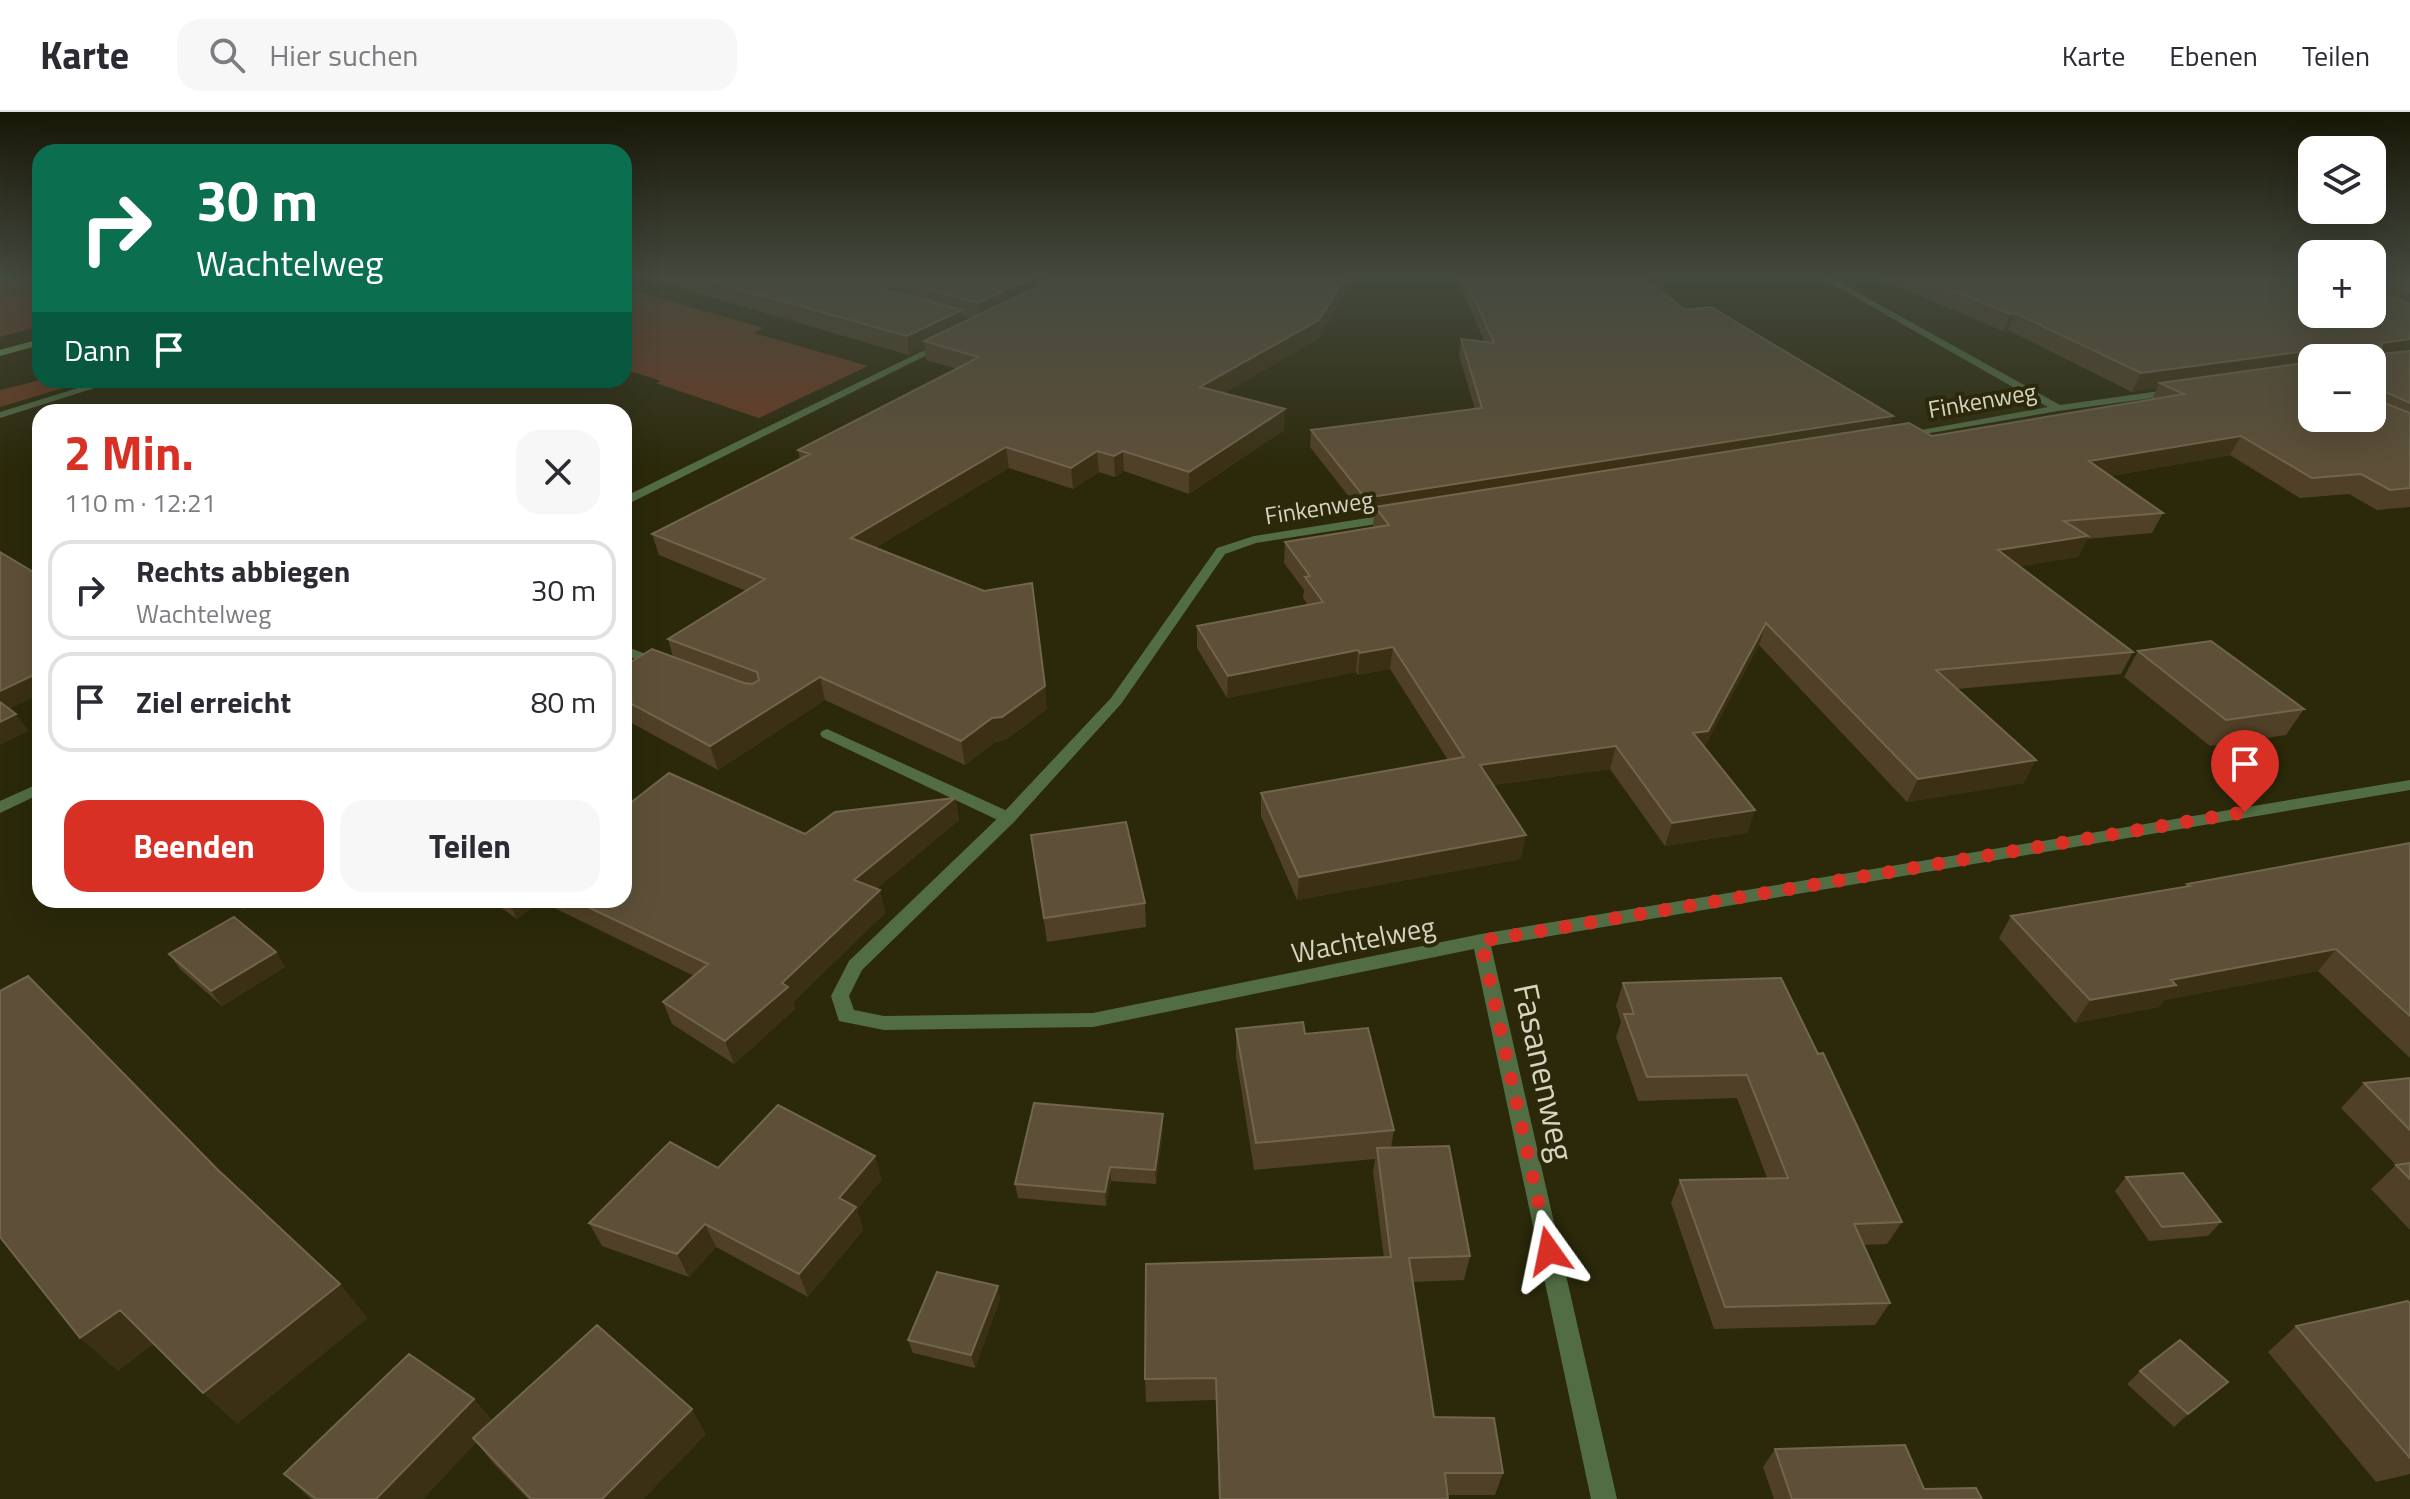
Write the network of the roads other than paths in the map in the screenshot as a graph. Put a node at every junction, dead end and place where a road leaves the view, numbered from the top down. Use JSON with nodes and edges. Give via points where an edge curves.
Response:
{"nodes":[{"id":1,"x":949,"y":341,"type":"edge"},
{"id":2,"x":1938,"y":341,"type":"edge"},
{"id":3,"x":32,"y":344,"type":"edge"},
{"id":4,"x":0,"y":353,"type":"edge"},
{"id":5,"x":89,"y":388,"type":"edge"},
{"id":6,"x":2183,"y":391,"type":"edge"},
{"id":7,"x":36,"y":404,"type":"edge"},
{"id":8,"x":32,"y":405,"type":"edge"},
{"id":9,"x":2058,"y":408,"type":"junction"},
{"id":10,"x":0,"y":415,"type":"edge"},
{"id":11,"x":1893,"y":438,"type":"edge"},
{"id":12,"x":632,"y":498,"type":"edge"},
{"id":13,"x":1411,"y":515,"type":"edge"},
{"id":14,"x":632,"y":653,"type":"edge"},
{"id":15,"x":668,"y":667,"type":"edge"},
{"id":16,"x":827,"y":734,"type":"dead end"},
{"id":17,"x":2410,"y":785,"type":"edge"},
{"id":18,"x":32,"y":792,"type":"edge"},
{"id":19,"x":0,"y":808,"type":"edge"},
{"id":20,"x":1008,"y":818,"type":"junction"},
{"id":21,"x":1481,"y":941,"type":"junction"},
{"id":22,"x":846,"y":1016,"type":"joint"},
{"id":23,"x":1604,"y":1499,"type":"edge"}],
"edges":[{"from":1,"to":12,"type":"street"},
{"from":2,"to":9,"type":"street"},
{"from":3,"to":4,"type":"main road"},
{"from":5,"to":7,"type":"street"},
{"from":6,"to":9,"type":"street","name":"Finkenweg"},
{"from":8,"to":10,"type":"street"},
{"from":9,"to":11,"type":"street","name":"Finkenweg"},
{"from":13,"to":20,"type":"street","name":"Finkenweg","via":[[1254,540],[1221,551],[1116,701]]},
{"from":14,"to":15,"type":"street"},
{"from":16,"to":20,"type":"street"},
{"from":17,"to":21,"type":"street","name":"Wachtelweg"},
{"from":18,"to":19,"type":"street"},
{"from":20,"to":22,"type":"street","name":"Finkenweg","via":[[855,966],[840,996]]},
{"from":21,"to":22,"type":"street","name":"Wachtelweg","via":[[1093,1020],[884,1023]]},
{"from":21,"to":23,"type":"street","name":"Fasanenweg"}]}
